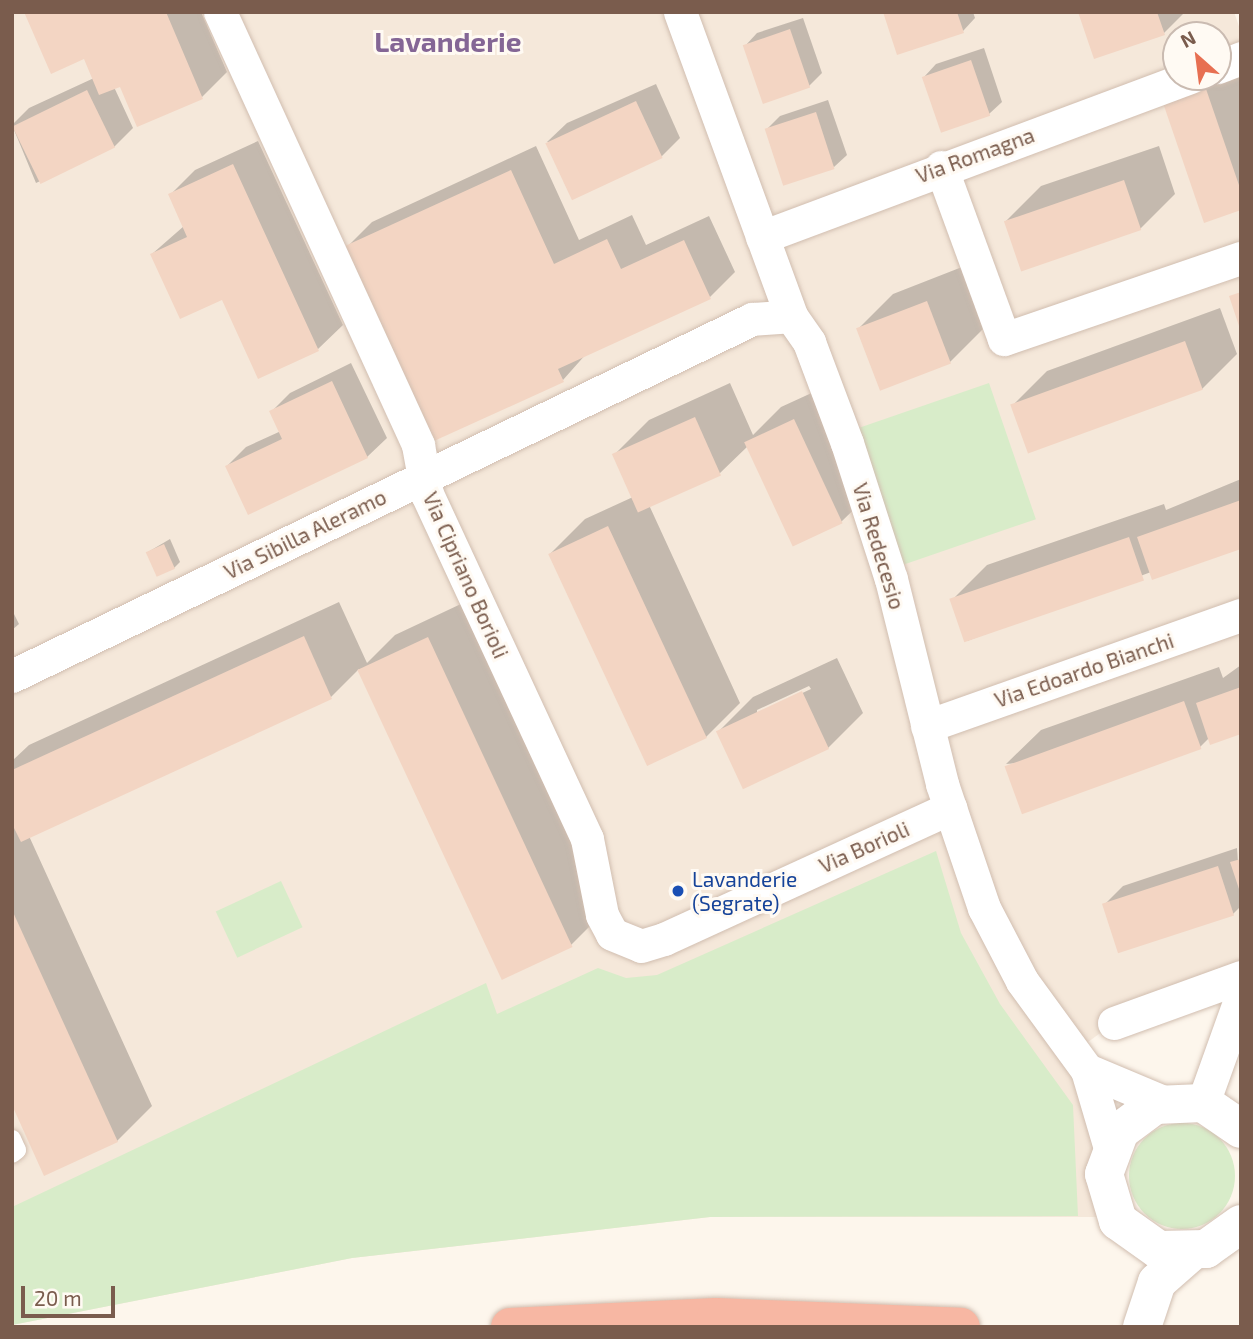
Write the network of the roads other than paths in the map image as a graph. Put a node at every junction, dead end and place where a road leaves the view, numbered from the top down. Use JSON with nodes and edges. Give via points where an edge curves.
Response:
{"nodes":[{"id":1,"x":220,"y":12,"type":"edge"},
{"id":2,"x":680,"y":12,"type":"edge"},
{"id":3,"x":1162,"y":87,"type":"edge"},
{"id":4,"x":941,"y":167,"type":"junction"},
{"id":5,"x":762,"y":237,"type":"junction"},
{"id":6,"x":1241,"y":258,"type":"edge"},
{"id":7,"x":790,"y":316,"type":"junction"},
{"id":8,"x":424,"y":476,"type":"junction"},
{"id":9,"x":1241,"y":615,"type":"edge"},
{"id":10,"x":12,"y":676,"type":"edge"},
{"id":11,"x":927,"y":726,"type":"junction"},
{"id":12,"x":950,"y":808,"type":"junction"},
{"id":13,"x":664,"y":939,"type":"joint"},
{"id":14,"x":1241,"y":977,"type":"edge"},
{"id":15,"x":1241,"y":997,"type":"edge"},
{"id":16,"x":1114,"y":1023,"type":"dead end"},
{"id":17,"x":1087,"y":1070,"type":"junction"},
{"id":18,"x":1163,"y":1102,"type":"junction"},
{"id":19,"x":1203,"y":1103,"type":"junction"},
{"id":20,"x":1241,"y":1129,"type":"edge"},
{"id":21,"x":12,"y":1139,"type":"edge"},
{"id":22,"x":1110,"y":1147,"type":"junction"},
{"id":23,"x":12,"y":1154,"type":"edge"},
{"id":24,"x":1131,"y":1235,"type":"junction"},
{"id":25,"x":1221,"y":1243,"type":"edge"},
{"id":26,"x":1143,"y":1321,"type":"edge"},
{"id":27,"x":510,"y":1327,"type":"edge"},
{"id":28,"x":961,"y":1327,"type":"edge"}],
"edges":[{"from":1,"to":8,"type":"street","name":"Via Cipriano Borioli","via":[[418,445]]},
{"from":2,"to":5,"type":"street","name":"Via Redecesio"},
{"from":3,"to":4,"type":"street","name":"Via Romagna"},
{"from":4,"to":5,"type":"street","name":"Via Romagna"},
{"from":4,"to":6,"type":"street","via":[[999,335],[1007,340]]},
{"from":5,"to":7,"type":"street","name":"Via Redecesio"},
{"from":7,"to":8,"type":"street","name":"Via Sibilla Aleramo","via":[[752,319]]},
{"from":7,"to":11,"type":"street","name":"Via Redecesio","via":[[809,342],[847,443],[891,579]]},
{"from":8,"to":10,"type":"street","name":"Via Sibilla Aleramo"},
{"from":8,"to":13,"type":"street","name":"Via Cipriano Borioli","via":[[587,839],[606,924],[629,945]]},
{"from":9,"to":11,"type":"street","name":"Via Edoardo Bianchi"},
{"from":11,"to":12,"type":"street","name":"Via Redecesio"},
{"from":12,"to":13,"type":"street","name":"Via Borioli"},
{"from":12,"to":17,"type":"street","name":"Via Redecesio","via":[[1009,960]]},
{"from":14,"to":16,"type":"street"},
{"from":15,"to":19,"type":"street"},
{"from":17,"to":18,"type":"street"},
{"from":17,"to":22,"type":"street","name":"Via Redecesio"},
{"from":18,"to":19,"type":"street"},
{"from":18,"to":22,"type":"street","via":[[1137,1114]]},
{"from":19,"to":20,"type":"street"},
{"from":21,"to":23,"type":"lane","via":[[17,1150]]},
{"from":22,"to":24,"type":"street","via":[[1107,1199]]},
{"from":24,"to":25,"type":"street","via":[[1159,1250]]},
{"from":24,"to":26,"type":"street"},
{"from":25,"to":26,"type":"street","via":[[1157,1282]]},
{"from":27,"to":28,"type":"highway","via":[[716,1317]]}]}
